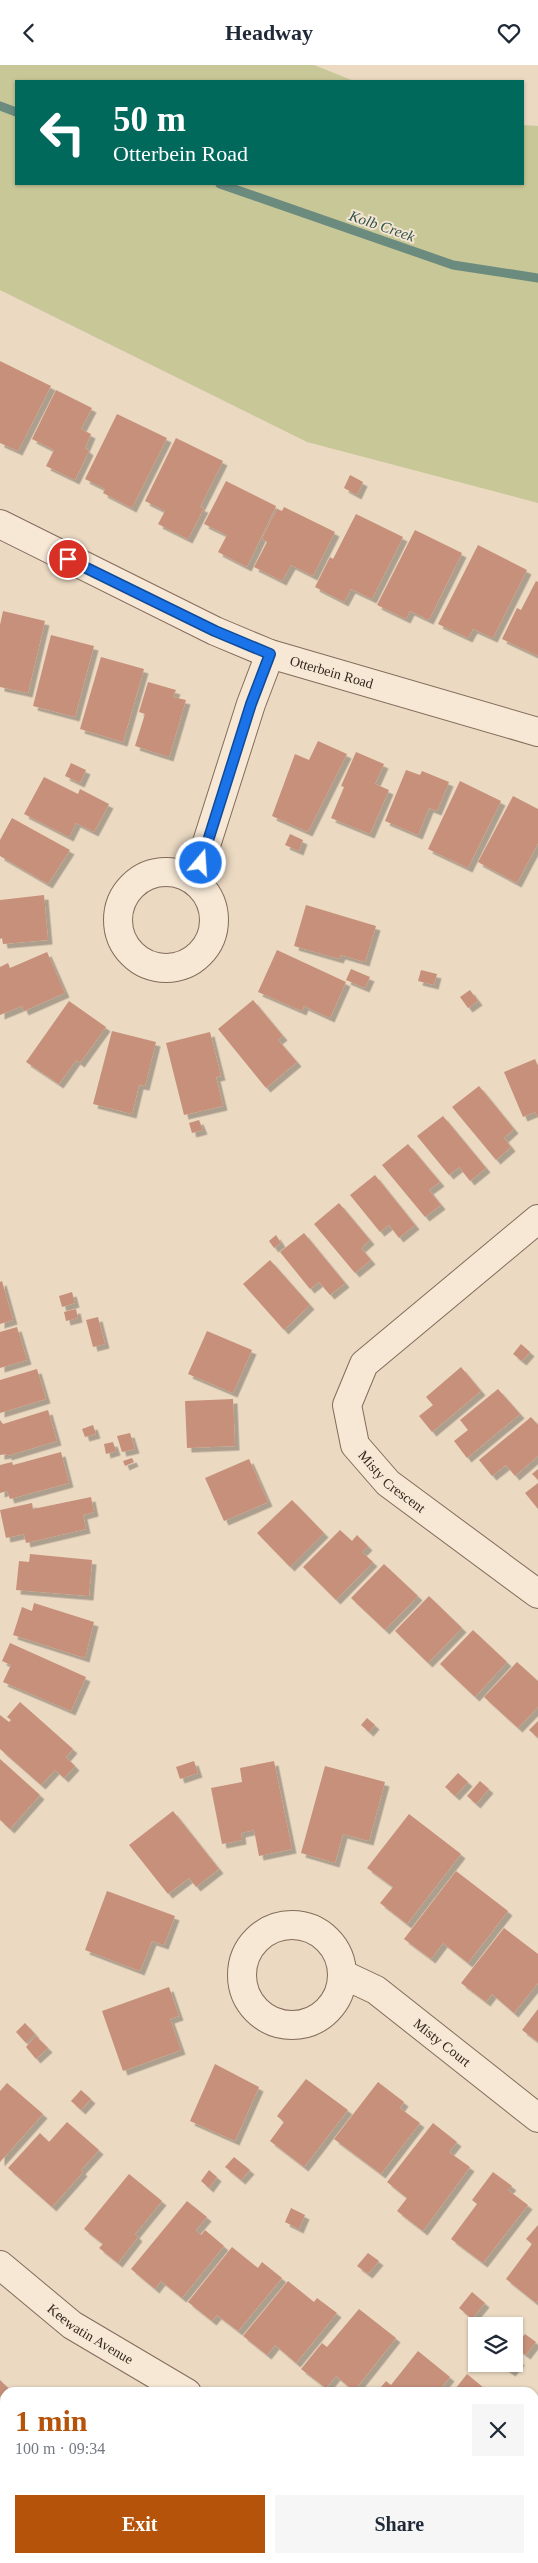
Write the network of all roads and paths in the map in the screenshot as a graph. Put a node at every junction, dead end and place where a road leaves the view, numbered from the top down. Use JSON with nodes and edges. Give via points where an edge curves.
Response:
{"nodes":[{"id":1,"x":0,"y":524,"type":"edge"},
{"id":2,"x":270,"y":654,"type":"junction"},
{"id":3,"x":538,"y":732,"type":"edge"},
{"id":4,"x":195,"y":880,"type":"dead end"},
{"id":5,"x":538,"y":1219,"type":"edge"},
{"id":6,"x":538,"y":1593,"type":"edge"},
{"id":7,"x":342,"y":1974,"type":"dead end"},
{"id":8,"x":538,"y":2118,"type":"edge"},
{"id":9,"x":0,"y":2265,"type":"edge"},
{"id":10,"x":177,"y":2387,"type":"edge"}],
"edges":[{"from":1,"to":2,"type":"street","name":"Otterbein Road","via":[[215,631]]},
{"from":2,"to":3,"type":"street","name":"Otterbein Road"},
{"from":2,"to":4,"type":"street"},
{"from":5,"to":6,"type":"street","name":"Misty Crescent","via":[[364,1364],[347,1405],[355,1445],[388,1483]]},
{"from":7,"to":8,"type":"street","name":"Misty Court","via":[[376,1990]]},
{"from":9,"to":10,"type":"street","name":"Keewatin Avenue","via":[[72,2325]]}]}
